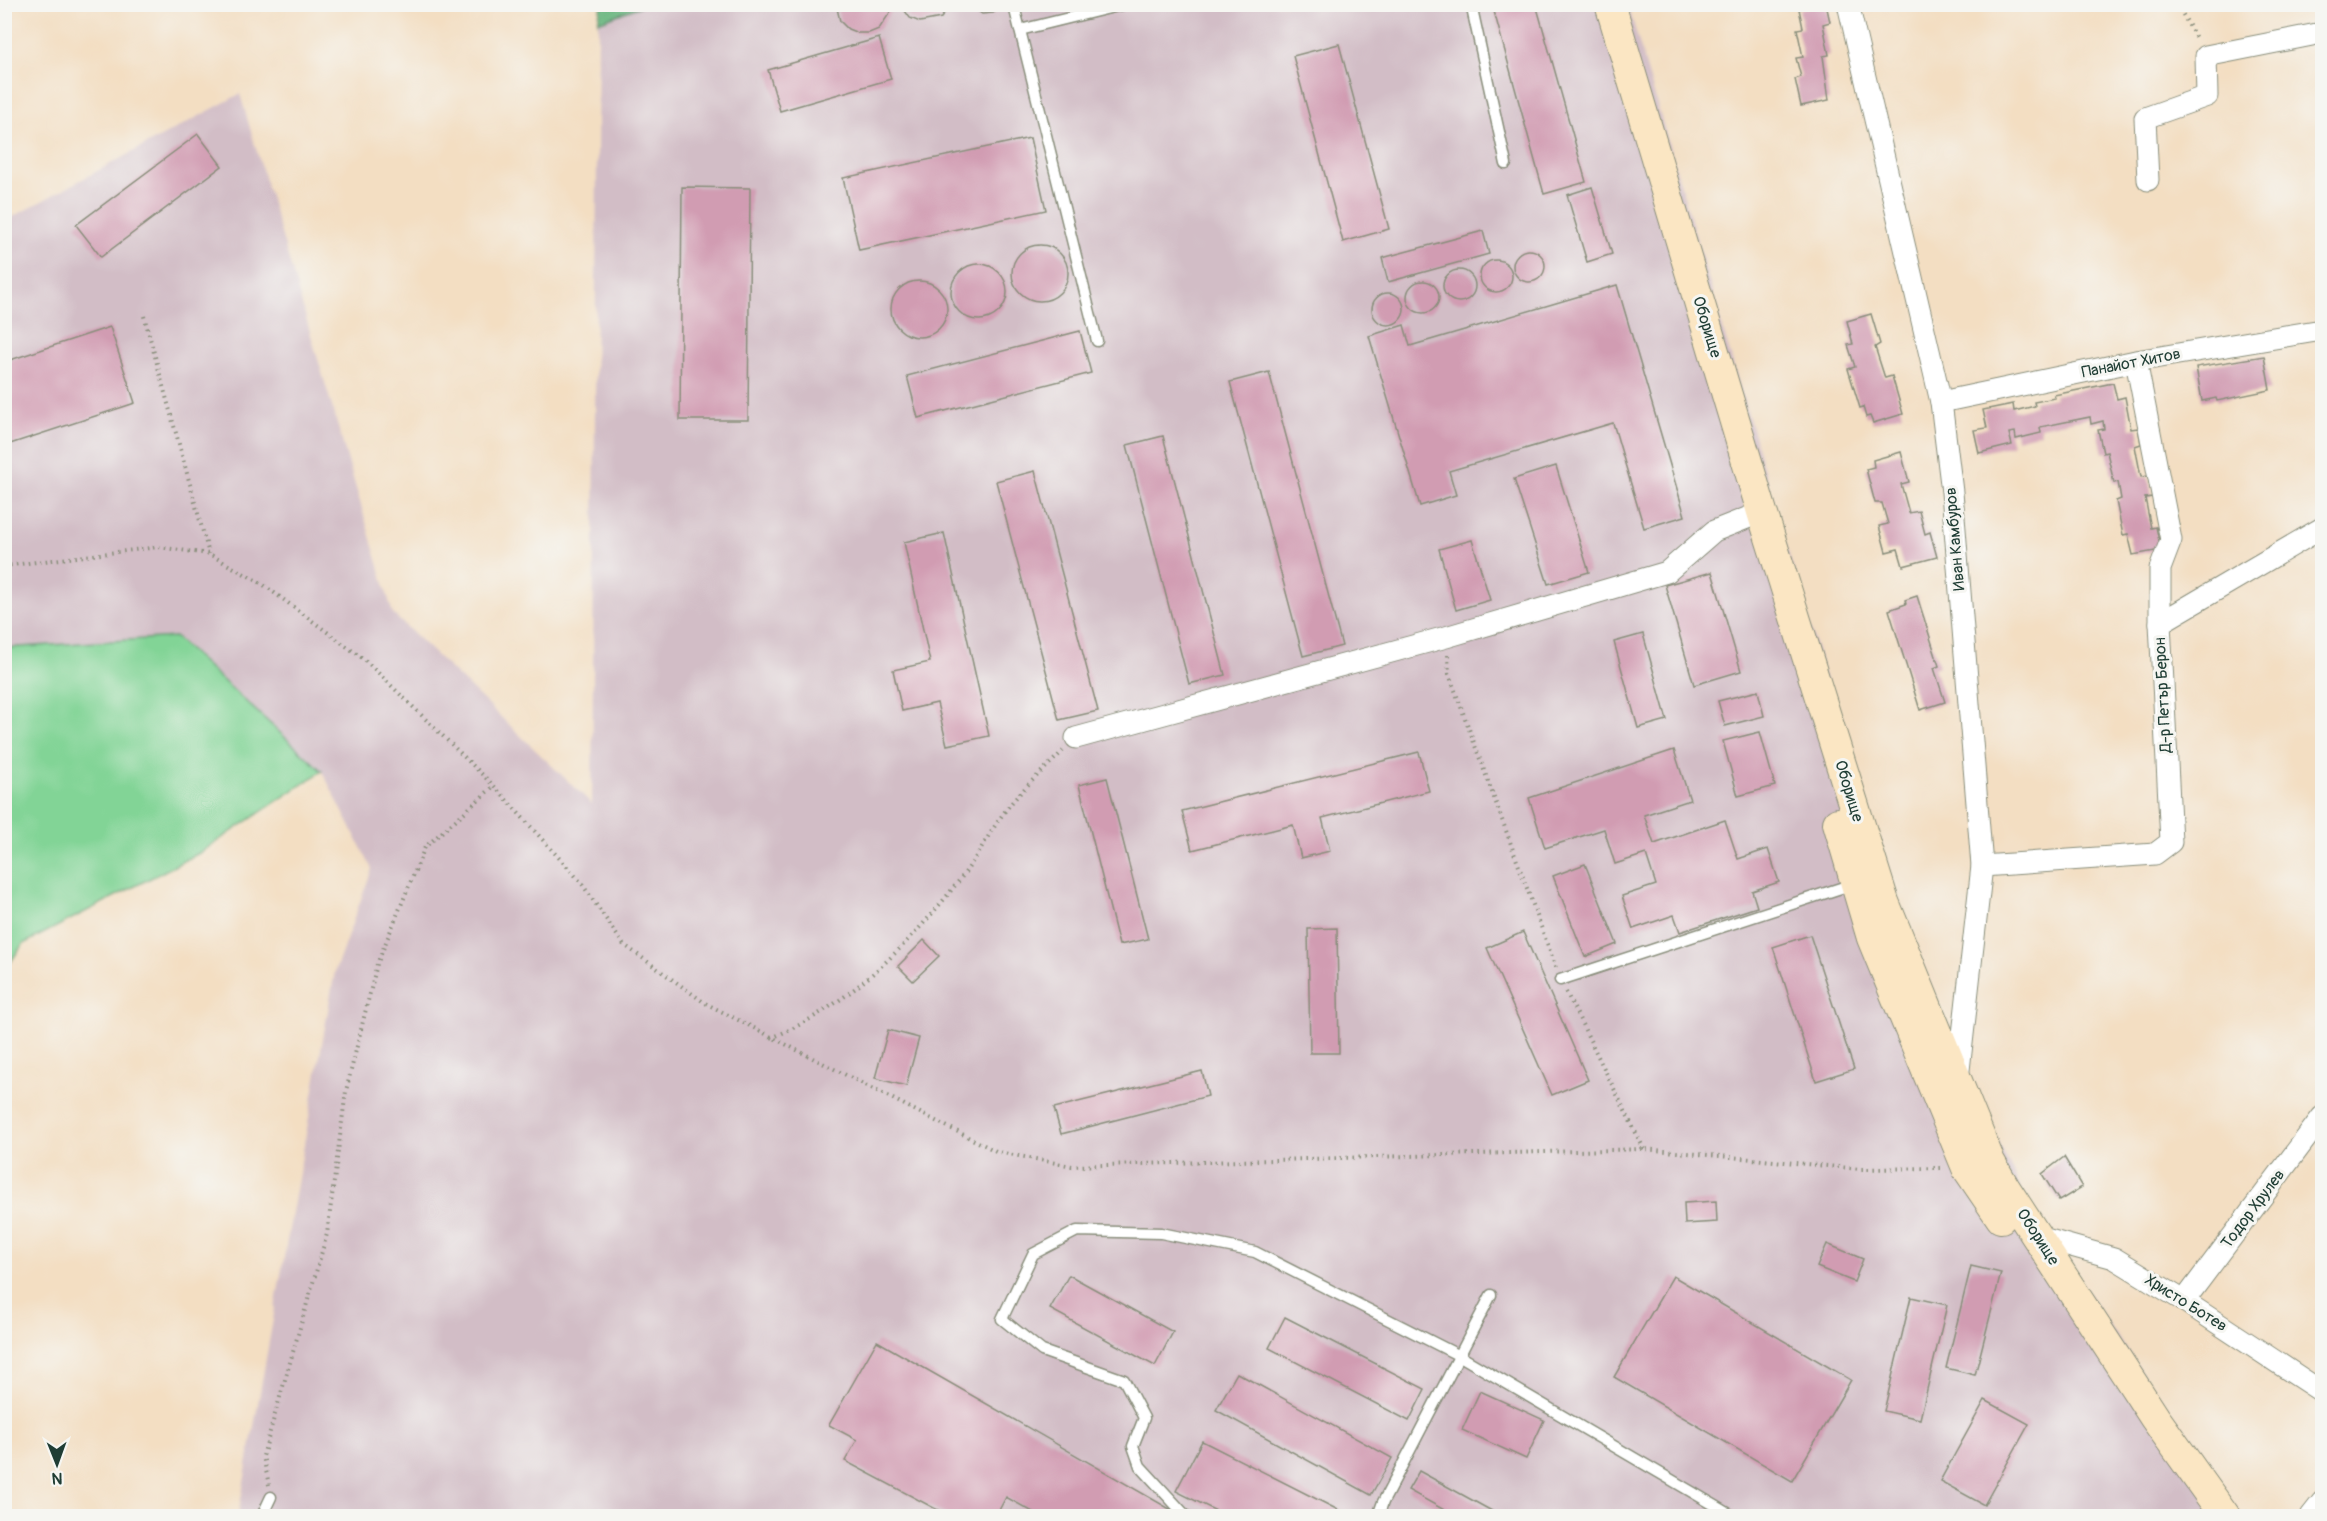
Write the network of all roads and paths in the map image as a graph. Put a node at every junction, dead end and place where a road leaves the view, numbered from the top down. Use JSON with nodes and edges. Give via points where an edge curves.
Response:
{"nodes":[{"id":1,"x":1018,"y":4,"type":"edge"},
{"id":2,"x":1126,"y":4,"type":"edge"},
{"id":3,"x":1471,"y":4,"type":"edge"},
{"id":4,"x":1590,"y":4,"type":"edge"},
{"id":5,"x":1610,"y":4,"type":"edge"},
{"id":6,"x":1848,"y":4,"type":"edge"},
{"id":7,"x":2176,"y":4,"type":"edge"},
{"id":8,"x":1020,"y":30,"type":"junction"},
{"id":9,"x":2322,"y":33,"type":"edge"},
{"id":10,"x":2206,"y":56,"type":"junction"},
{"id":11,"x":1506,"y":164,"type":"dead end"},
{"id":12,"x":2148,"y":180,"type":"dead end"},
{"id":13,"x":144,"y":316,"type":"dead end"},
{"id":14,"x":2322,"y":330,"type":"edge"},
{"id":15,"x":1096,"y":341,"type":"dead end"},
{"id":16,"x":2136,"y":361,"type":"junction"},
{"id":17,"x":1941,"y":402,"type":"junction"},
{"id":18,"x":1754,"y":515,"type":"junction"},
{"id":19,"x":2322,"y":528,"type":"edge"},
{"id":20,"x":209,"y":554,"type":"junction"},
{"id":21,"x":4,"y":566,"type":"edge"},
{"id":22,"x":2160,"y":623,"type":"junction"},
{"id":23,"x":1446,"y":638,"type":"junction"},
{"id":24,"x":1076,"y":738,"type":"joint"},
{"id":25,"x":494,"y":786,"type":"junction"},
{"id":26,"x":1982,"y":866,"type":"junction"},
{"id":27,"x":1856,"y":883,"type":"junction"},
{"id":28,"x":1560,"y":980,"type":"junction"},
{"id":29,"x":770,"y":1038,"type":"junction"},
{"id":30,"x":1957,"y":1082,"type":"junction"},
{"id":31,"x":2322,"y":1117,"type":"edge"},
{"id":32,"x":1644,"y":1149,"type":"junction"},
{"id":33,"x":1967,"y":1168,"type":"junction"},
{"id":34,"x":2038,"y":1237,"type":"junction"},
{"id":35,"x":1491,"y":1295,"type":"dead end"},
{"id":36,"x":2184,"y":1301,"type":"junction"},
{"id":37,"x":1460,"y":1356,"type":"junction"},
{"id":38,"x":2322,"y":1392,"type":"edge"},
{"id":39,"x":272,"y":1497,"type":"joint"},
{"id":40,"x":2322,"y":1502,"type":"edge"},
{"id":41,"x":1715,"y":1512,"type":"edge"},
{"id":42,"x":262,"y":1516,"type":"edge"},
{"id":43,"x":1186,"y":1516,"type":"edge"},
{"id":44,"x":1378,"y":1516,"type":"edge"},
{"id":45,"x":1733,"y":1516,"type":"edge"},
{"id":46,"x":2202,"y":1516,"type":"edge"},
{"id":47,"x":2225,"y":1516,"type":"edge"},
{"id":48,"x":2311,"y":1516,"type":"edge"}],
"edges":[{"from":1,"to":8,"type":"lane"},
{"from":2,"to":8,"type":"lane"},
{"from":3,"to":11,"type":"lane"},
{"from":4,"to":18,"type":"main road","name":"Оборище"},
{"from":5,"to":18,"type":"main road","name":"Оборище"},
{"from":6,"to":17,"type":"street","name":"Иван Камбуров"},
{"from":7,"to":10,"type":"path"},
{"from":8,"to":15,"type":"lane"},
{"from":9,"to":10,"type":"street"},
{"from":10,"to":12,"type":"street","via":[[2207,96],[2145,118]]},
{"from":13,"to":20,"type":"path"},
{"from":14,"to":16,"type":"street","name":"Панайот Хитов"},
{"from":16,"to":17,"type":"street","name":"Панайот Хитов"},
{"from":16,"to":22,"type":"street","name":"Д-р Петър Берон","via":[[2171,540],[2160,569]]},
{"from":17,"to":26,"type":"street","name":"Иван Камбуров","via":[[1952,492]]},
{"from":18,"to":23,"type":"street","via":[[1714,531],[1667,572]]},
{"from":18,"to":27,"type":"main road","name":"Оборище"},
{"from":18,"to":30,"type":"main road","name":"Оборище","via":[[1884,902]]},
{"from":19,"to":22,"type":"street"},
{"from":20,"to":21,"type":"path","via":[[158,547]]},
{"from":20,"to":25,"type":"path","via":[[261,583],[365,660]]},
{"from":22,"to":26,"type":"street","name":"Д-р Петър Берон","via":[[2171,842],[2155,854]]},
{"from":23,"to":24,"type":"street"},
{"from":23,"to":28,"type":"path","via":[[1449,674]]},
{"from":24,"to":29,"type":"path","via":[[1009,806],[962,877],[923,924],[858,987],[802,1025]]},
{"from":25,"to":29,"type":"path","via":[[580,881],[622,944],[705,1003]]},
{"from":25,"to":39,"type":"path","via":[[425,847],[377,964],[346,1091],[327,1234],[263,1456]]},
{"from":26,"to":30,"type":"street","name":"Иван Камбуров"},
{"from":27,"to":28,"type":"lane"},
{"from":27,"to":33,"type":"main road","name":"Оборище","via":[[1872,938]]},
{"from":28,"to":32,"type":"path"},
{"from":29,"to":32,"type":"path","via":[[998,1152],[1072,1166]]},
{"from":30,"to":34,"type":"main road","name":"Оборище","via":[[1990,1162]]},
{"from":31,"to":36,"type":"street","name":"Тодор Хрулев"},
{"from":32,"to":33,"type":"path","via":[[1860,1168]]},
{"from":33,"to":46,"type":"main road","name":"Оборище"},
{"from":34,"to":36,"type":"street","name":"Христо Ботев","via":[[2114,1258]]},
{"from":34,"to":47,"type":"main road","name":"Оборище","via":[[2155,1418]]},
{"from":35,"to":37,"type":"lane"},
{"from":36,"to":38,"type":"street","name":"Христо Ботев"},
{"from":37,"to":41,"type":"lane"},
{"from":37,"to":43,"type":"lane","via":[[1255,1252],[1161,1233],[1077,1231],[1033,1254],[1002,1319],[1042,1351],[1124,1380],[1144,1418],[1133,1446],[1140,1466]]},
{"from":37,"to":44,"type":"lane"},
{"from":39,"to":42,"type":"lane"},
{"from":40,"to":48,"type":"street"},
{"from":41,"to":45,"type":"lane"}]}
